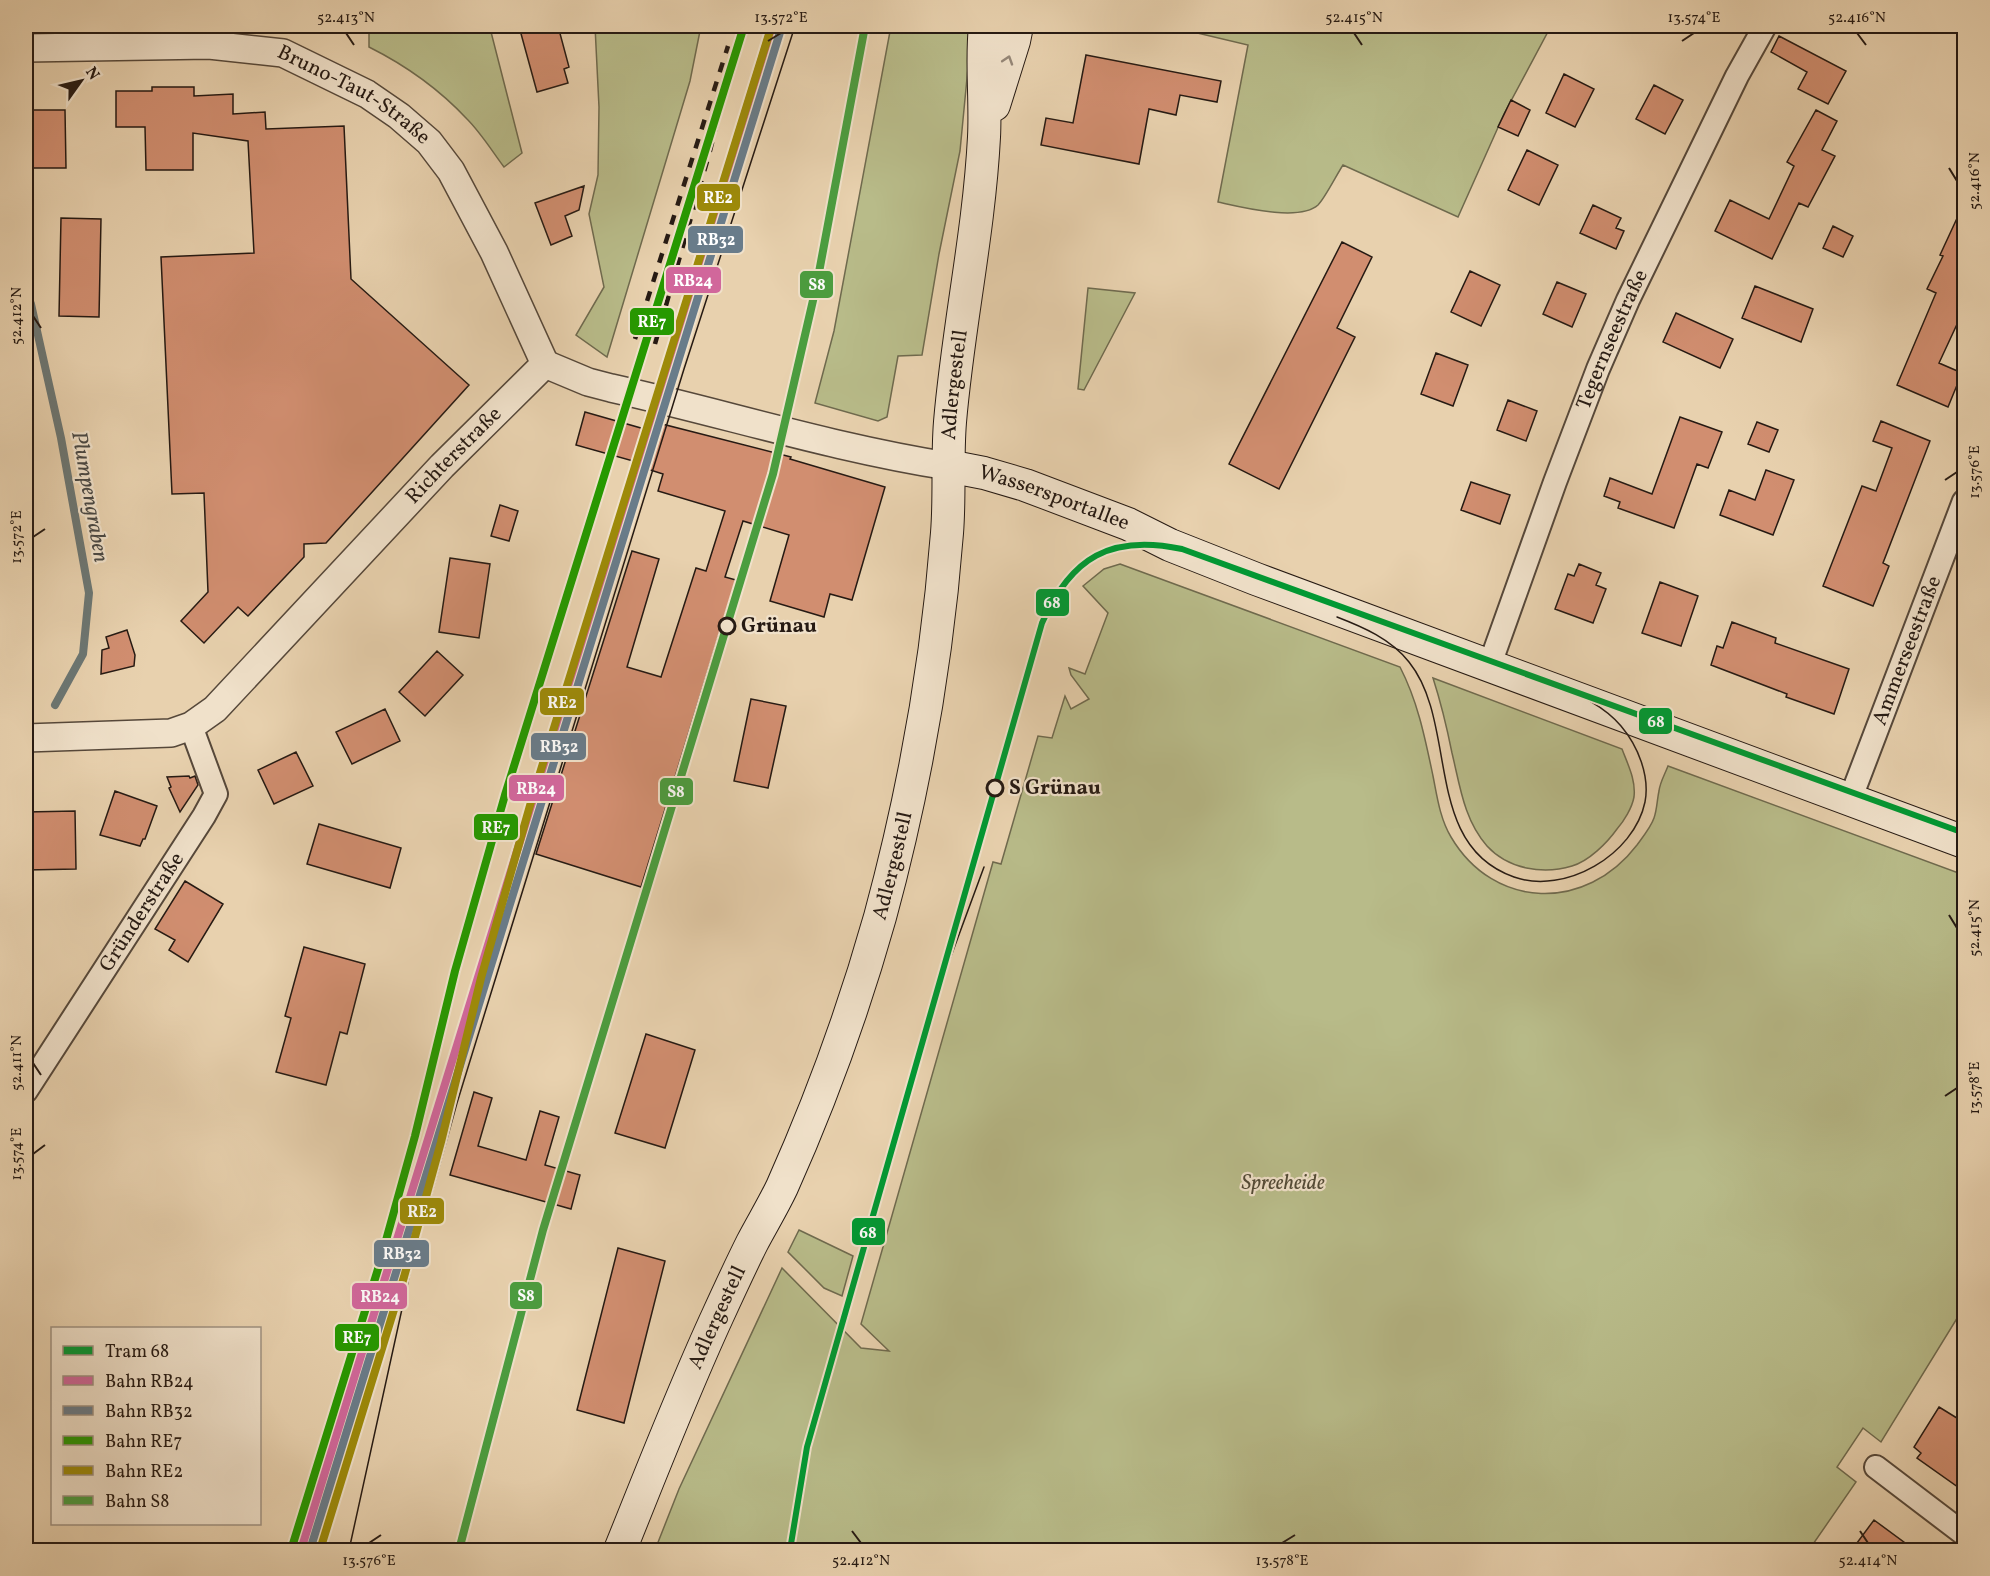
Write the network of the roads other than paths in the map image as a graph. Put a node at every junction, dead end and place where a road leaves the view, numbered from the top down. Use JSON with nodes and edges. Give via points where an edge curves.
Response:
{"nodes":[{"id":1,"x":985,"y":26,"type":"edge"},
{"id":2,"x":1017,"y":26,"type":"edge"},
{"id":3,"x":1765,"y":26,"type":"edge"},
{"id":4,"x":26,"y":48,"type":"edge"},
{"id":5,"x":984,"y":135,"type":"junction"},
{"id":6,"x":545,"y":364,"type":"junction"},
{"id":7,"x":948,"y":466,"type":"junction"},
{"id":8,"x":1965,"y":501,"type":"edge"},
{"id":9,"x":1489,"y":667,"type":"junction"},
{"id":10,"x":191,"y":726,"type":"junction"},
{"id":11,"x":26,"y":738,"type":"edge"},
{"id":12,"x":1850,"y":800,"type":"junction"},
{"id":13,"x":1965,"y":842,"type":"edge"},
{"id":14,"x":26,"y":1090,"type":"edge"},
{"id":15,"x":1876,"y":1467,"type":"dead end"},
{"id":16,"x":1965,"y":1534,"type":"edge"},
{"id":17,"x":620,"y":1551,"type":"edge"}],
"edges":[{"from":1,"to":5,"type":"main road","name":"Adlergestell"},
{"from":5,"to":2,"type":"main road","name":"Adlergestell","one_way":true},
{"from":3,"to":9,"type":"street","name":"Tegernseestraße","via":[[1634,287],[1555,482]]},
{"from":4,"to":6,"type":"street","name":"Bruno-Taut-Straße","via":[[209,45],[283,53],[367,94],[429,142],[451,171],[494,252]]},
{"from":5,"to":7,"type":"main road","name":"Adlergestell","via":[[950,418]]},
{"from":6,"to":7,"type":"street","via":[[611,388],[895,458]]},
{"from":6,"to":10,"type":"street","name":"Richterstraße","via":[[382,528],[215,709]]},
{"from":7,"to":9,"type":"main road","name":"Wassersportallee","via":[[1025,485]]},
{"from":7,"to":17,"type":"main road","name":"Adlergestell","via":[[947,536],[933,662],[911,788],[879,921],[817,1103],[780,1191],[750,1246],[673,1414]]},
{"from":8,"to":12,"type":"street","name":"Ammerseestraße"},
{"from":9,"to":12,"type":"main road","name":"Wassersportallee"},
{"from":10,"to":11,"type":"street","name":"Richterstraße","via":[[171,733]]},
{"from":10,"to":14,"type":"street","name":"Gründerstraße","via":[[216,794]]},
{"from":12,"to":13,"type":"main road","name":"Wassersportallee"},
{"from":15,"to":16,"type":"street"}]}
